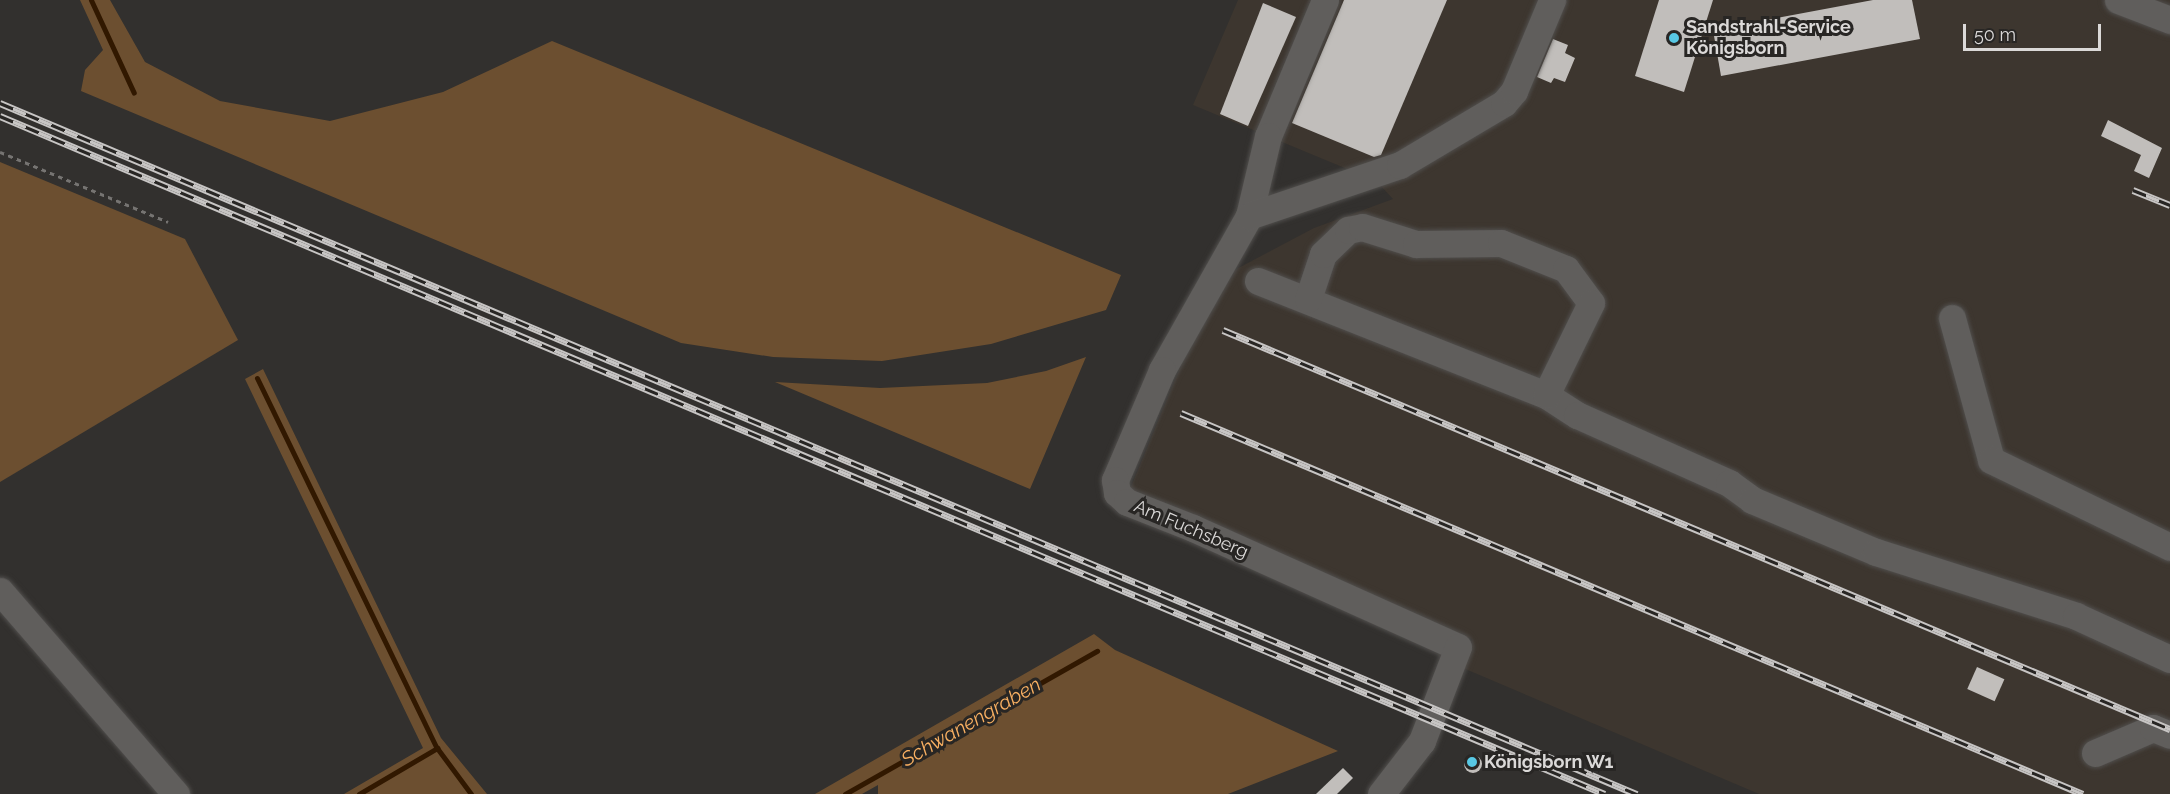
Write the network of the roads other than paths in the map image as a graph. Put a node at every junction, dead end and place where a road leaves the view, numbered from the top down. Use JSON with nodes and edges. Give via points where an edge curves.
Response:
{"nodes":[{"id":1,"x":1325,"y":0,"type":"edge"},
{"id":2,"x":1552,"y":0,"type":"edge"},
{"id":3,"x":2118,"y":0,"type":"edge"},
{"id":4,"x":2170,"y":20,"type":"edge"},
{"id":5,"x":1250,"y":216,"type":"junction"},
{"id":6,"x":1258,"y":281,"type":"dead end"},
{"id":7,"x":1308,"y":299,"type":"junction"},
{"id":8,"x":1952,"y":318,"type":"dead end"},
{"id":9,"x":1546,"y":395,"type":"junction"},
{"id":10,"x":2170,"y":547,"type":"edge"},
{"id":11,"x":0,"y":591,"type":"edge"},
{"id":12,"x":2170,"y":658,"type":"edge"},
{"id":13,"x":2170,"y":735,"type":"edge"},
{"id":14,"x":2095,"y":753,"type":"dead end"},
{"id":15,"x":176,"y":794,"type":"edge"},
{"id":16,"x":1381,"y":794,"type":"edge"}],
"edges":[{"from":1,"to":5,"type":"street","via":[[1268,136]]},
{"from":2,"to":5,"type":"street","via":[[1514,91],[1504,103],[1400,165]]},
{"from":3,"to":4,"type":"street"},
{"from":5,"to":16,"type":"street","name":"Am Fuchsberg","via":[[1162,370],[1114,480],[1117,493],[1127,502],[1458,647],[1422,741]]},
{"from":6,"to":7,"type":"street"},
{"from":7,"to":9,"type":"street"},
{"from":7,"to":9,"type":"street","via":[[1323,254],[1348,230],[1362,227],[1416,244],[1501,243],[1566,269],[1591,303]]},
{"from":8,"to":10,"type":"street","via":[[1991,460]]},
{"from":9,"to":12,"type":"street","via":[[1576,415],[1729,483],[1752,500],[1876,552],[2076,616]]},
{"from":11,"to":15,"type":"street"},
{"from":13,"to":14,"type":"street","via":[[2153,728],[2144,730]]}]}
